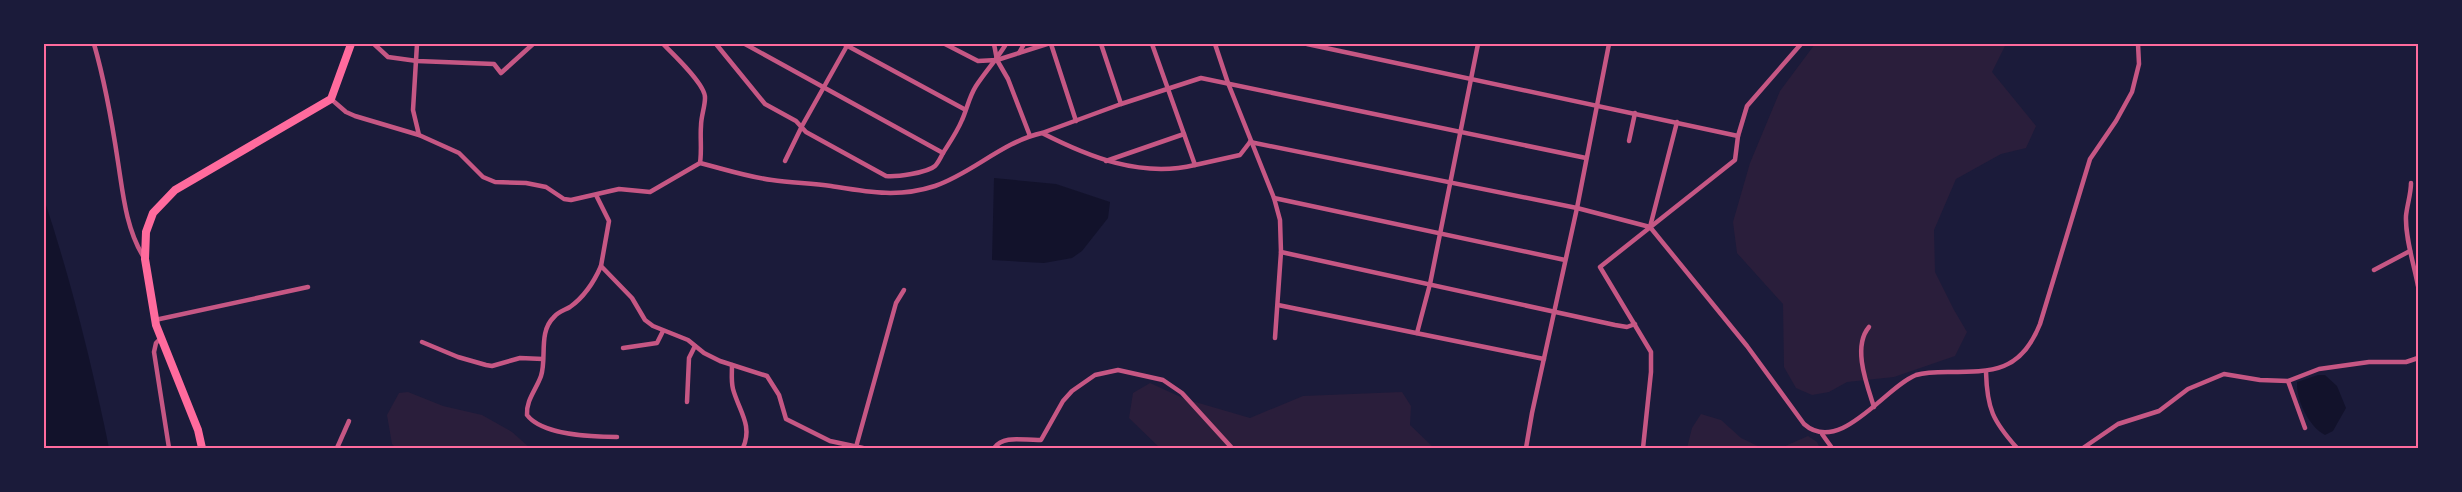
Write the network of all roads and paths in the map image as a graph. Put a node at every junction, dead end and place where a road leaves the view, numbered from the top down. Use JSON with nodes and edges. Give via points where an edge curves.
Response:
{"nodes":[{"id":1,"x":94,"y":44,"type":"edge"},
{"id":2,"x":351,"y":44,"type":"edge"},
{"id":3,"x":374,"y":44,"type":"edge"},
{"id":4,"x":417,"y":44,"type":"edge"},
{"id":5,"x":533,"y":44,"type":"edge"},
{"id":6,"x":663,"y":44,"type":"edge"},
{"id":7,"x":716,"y":44,"type":"edge"},
{"id":8,"x":744,"y":44,"type":"edge"},
{"id":9,"x":846,"y":44,"type":"edge"},
{"id":10,"x":945,"y":44,"type":"edge"},
{"id":11,"x":994,"y":44,"type":"edge"},
{"id":12,"x":1006,"y":44,"type":"edge"},
{"id":13,"x":1024,"y":44,"type":"edge"},
{"id":14,"x":1049,"y":44,"type":"edge"},
{"id":15,"x":1101,"y":44,"type":"edge"},
{"id":16,"x":1152,"y":44,"type":"edge"},
{"id":17,"x":1215,"y":44,"type":"edge"},
{"id":18,"x":1307,"y":44,"type":"edge"},
{"id":19,"x":1478,"y":44,"type":"edge"},
{"id":20,"x":1609,"y":44,"type":"edge"},
{"id":21,"x":1801,"y":44,"type":"edge"},
{"id":22,"x":2138,"y":44,"type":"edge"},
{"id":23,"x":755,"y":46,"type":"edge"},
{"id":24,"x":1019,"y":53,"type":"junction"},
{"id":25,"x":997,"y":60,"type":"junction"},
{"id":26,"x":417,"y":61,"type":"junction"},
{"id":27,"x":1470,"y":78,"type":"junction"},
{"id":28,"x":1228,"y":83,"type":"junction"},
{"id":29,"x":824,"y":88,"type":"junction"},
{"id":30,"x":1168,"y":89,"type":"junction"},
{"id":31,"x":331,"y":99,"type":"junction"},
{"id":32,"x":1121,"y":104,"type":"junction"},
{"id":33,"x":1598,"y":105,"type":"junction"},
{"id":34,"x":964,"y":110,"type":"junction"},
{"id":35,"x":1635,"y":113,"type":"junction"},
{"id":36,"x":1076,"y":121,"type":"junction"},
{"id":37,"x":1677,"y":122,"type":"junction"},
{"id":38,"x":802,"y":126,"type":"junction"},
{"id":39,"x":1459,"y":132,"type":"junction"},
{"id":40,"x":1042,"y":133,"type":"junction"},
{"id":41,"x":1184,"y":134,"type":"junction"},
{"id":42,"x":419,"y":135,"type":"junction"},
{"id":43,"x":1030,"y":136,"type":"junction"},
{"id":44,"x":1738,"y":136,"type":"junction"},
{"id":45,"x":1629,"y":141,"type":"dead end"},
{"id":46,"x":1250,"y":142,"type":"junction"},
{"id":47,"x":943,"y":153,"type":"junction"},
{"id":48,"x":1586,"y":158,"type":"junction"},
{"id":49,"x":785,"y":161,"type":"dead end"},
{"id":50,"x":1106,"y":161,"type":"junction"},
{"id":51,"x":700,"y":163,"type":"junction"},
{"id":52,"x":1195,"y":165,"type":"junction"},
{"id":53,"x":1449,"y":182,"type":"junction"},
{"id":54,"x":2411,"y":183,"type":"dead end"},
{"id":55,"x":596,"y":195,"type":"junction"},
{"id":56,"x":1274,"y":198,"type":"junction"},
{"id":57,"x":1577,"y":208,"type":"junction"},
{"id":58,"x":1650,"y":227,"type":"junction"},
{"id":59,"x":1440,"y":233,"type":"junction"},
{"id":60,"x":2410,"y":251,"type":"junction"},
{"id":61,"x":1281,"y":252,"type":"junction"},
{"id":62,"x":145,"y":259,"type":"junction"},
{"id":63,"x":1565,"y":260,"type":"junction"},
{"id":64,"x":601,"y":266,"type":"junction"},
{"id":65,"x":2374,"y":270,"type":"dead end"},
{"id":66,"x":1430,"y":284,"type":"junction"},
{"id":67,"x":2418,"y":286,"type":"edge"},
{"id":68,"x":308,"y":287,"type":"dead end"},
{"id":69,"x":904,"y":290,"type":"dead end"},
{"id":70,"x":1278,"y":305,"type":"junction"},
{"id":71,"x":1555,"y":312,"type":"junction"},
{"id":72,"x":155,"y":320,"type":"junction"},
{"id":73,"x":1635,"y":324,"type":"junction"},
{"id":74,"x":1869,"y":327,"type":"dead end"},
{"id":75,"x":663,"y":331,"type":"junction"},
{"id":76,"x":1417,"y":333,"type":"junction"},
{"id":77,"x":161,"y":338,"type":"junction"},
{"id":78,"x":1275,"y":338,"type":"dead end"},
{"id":79,"x":422,"y":342,"type":"dead end"},
{"id":80,"x":695,"y":346,"type":"junction"},
{"id":81,"x":623,"y":348,"type":"dead end"},
{"id":82,"x":2418,"y":358,"type":"edge"},
{"id":83,"x":543,"y":359,"type":"junction"},
{"id":84,"x":1544,"y":359,"type":"junction"},
{"id":85,"x":732,"y":365,"type":"junction"},
{"id":86,"x":1986,"y":372,"type":"junction"},
{"id":87,"x":2288,"y":381,"type":"junction"},
{"id":88,"x":687,"y":402,"type":"dead end"},
{"id":89,"x":1874,"y":407,"type":"junction"},
{"id":90,"x":349,"y":421,"type":"dead end"},
{"id":91,"x":2305,"y":428,"type":"dead end"},
{"id":92,"x":1822,"y":434,"type":"junction"},
{"id":93,"x":617,"y":437,"type":"dead end"},
{"id":94,"x":856,"y":447,"type":"junction"},
{"id":95,"x":170,"y":448,"type":"edge"},
{"id":96,"x":202,"y":448,"type":"edge"},
{"id":97,"x":337,"y":448,"type":"edge"},
{"id":98,"x":743,"y":448,"type":"edge"},
{"id":99,"x":863,"y":448,"type":"edge"},
{"id":100,"x":994,"y":448,"type":"edge"},
{"id":101,"x":1233,"y":448,"type":"edge"},
{"id":102,"x":1526,"y":448,"type":"edge"},
{"id":103,"x":1643,"y":448,"type":"edge"},
{"id":104,"x":1832,"y":448,"type":"edge"},
{"id":105,"x":2017,"y":448,"type":"edge"},
{"id":106,"x":2083,"y":448,"type":"edge"}],
"edges":[{"from":1,"to":62,"type":"street","via":[[107,94],[123,200]]},
{"from":2,"to":31,"type":"main road"},
{"from":3,"to":26,"type":"street","via":[[388,57]]},
{"from":4,"to":26,"type":"street"},
{"from":5,"to":26,"type":"street","via":[[501,73],[494,64]]},
{"from":6,"to":51,"type":"street","via":[[702,86],[706,96]]},
{"from":7,"to":38,"type":"street","via":[[765,104]]},
{"from":8,"to":23,"type":"street"},
{"from":9,"to":29,"type":"street"},
{"from":9,"to":34,"type":"street"},
{"from":10,"to":25,"type":"street","via":[[978,62]]},
{"from":11,"to":25,"type":"street"},
{"from":12,"to":25,"type":"street"},
{"from":13,"to":24,"type":"street"},
{"from":14,"to":24,"type":"street"},
{"from":14,"to":36,"type":"street"},
{"from":15,"to":32,"type":"street"},
{"from":16,"to":30,"type":"street"},
{"from":17,"to":28,"type":"street"},
{"from":18,"to":27,"type":"street"},
{"from":19,"to":27,"type":"street"},
{"from":20,"to":33,"type":"street"},
{"from":21,"to":44,"type":"street","via":[[1747,106]]},
{"from":22,"to":86,"type":"street","via":[[2139,64],[2132,92],[2090,159],[2035,338],[2011,362]]},
{"from":23,"to":29,"type":"street"},
{"from":24,"to":25,"type":"street"},
{"from":25,"to":34,"type":"street"},
{"from":25,"to":43,"type":"street"},
{"from":26,"to":42,"type":"street","via":[[413,110]]},
{"from":27,"to":33,"type":"street"},
{"from":27,"to":39,"type":"street"},
{"from":28,"to":30,"type":"street","via":[[1201,78]]},
{"from":28,"to":39,"type":"street"},
{"from":28,"to":46,"type":"street"},
{"from":29,"to":38,"type":"street"},
{"from":29,"to":47,"type":"street"},
{"from":30,"to":32,"type":"street"},
{"from":30,"to":41,"type":"street"},
{"from":31,"to":42,"type":"street","via":[[355,116]]},
{"from":31,"to":62,"type":"main road","via":[[176,190],[153,213],[146,232]]},
{"from":32,"to":36,"type":"street"},
{"from":33,"to":35,"type":"street"},
{"from":33,"to":48,"type":"street"},
{"from":34,"to":47,"type":"street","via":[[957,132]]},
{"from":35,"to":37,"type":"street"},
{"from":35,"to":45,"type":"street"},
{"from":36,"to":40,"type":"street"},
{"from":37,"to":44,"type":"street"},
{"from":37,"to":58,"type":"street"},
{"from":38,"to":47,"type":"street","via":[[806,132],[886,176],[930,169]]},
{"from":38,"to":49,"type":"street"},
{"from":39,"to":48,"type":"street"},
{"from":39,"to":53,"type":"street"},
{"from":40,"to":43,"type":"street"},
{"from":40,"to":50,"type":"street"},
{"from":41,"to":50,"type":"street"},
{"from":41,"to":52,"type":"street"},
{"from":42,"to":55,"type":"street","via":[[459,153],[483,177],[495,182],[546,187],[571,200]]},
{"from":43,"to":51,"type":"street","via":[[945,182],[895,193],[870,194],[770,180]]},
{"from":44,"to":58,"type":"street","via":[[1735,160]]},
{"from":46,"to":52,"type":"street","via":[[1240,155]]},
{"from":46,"to":53,"type":"street"},
{"from":46,"to":56,"type":"street"},
{"from":48,"to":57,"type":"street"},
{"from":50,"to":52,"type":"street","via":[[1155,170]]},
{"from":51,"to":55,"type":"street","via":[[650,192],[619,189]]},
{"from":53,"to":57,"type":"street"},
{"from":53,"to":59,"type":"street"},
{"from":54,"to":60,"type":"street","via":[[2406,216]]},
{"from":55,"to":64,"type":"street","via":[[609,221]]},
{"from":56,"to":59,"type":"street"},
{"from":56,"to":61,"type":"street","via":[[1280,220]]},
{"from":57,"to":58,"type":"street"},
{"from":57,"to":63,"type":"street"},
{"from":58,"to":73,"type":"street","via":[[1600,267]]},
{"from":58,"to":92,"type":"street","via":[[1747,346],[1804,424]]},
{"from":59,"to":63,"type":"street"},
{"from":59,"to":66,"type":"street"},
{"from":60,"to":65,"type":"street"},
{"from":60,"to":67,"type":"street"},
{"from":61,"to":66,"type":"street"},
{"from":61,"to":70,"type":"street"},
{"from":62,"to":72,"type":"main road"},
{"from":63,"to":71,"type":"street"},
{"from":64,"to":75,"type":"street","via":[[632,298],[645,320]]},
{"from":64,"to":83,"type":"street","via":[[585,293],[548,326]]},
{"from":66,"to":71,"type":"street"},
{"from":66,"to":76,"type":"street"},
{"from":68,"to":72,"type":"street"},
{"from":69,"to":94,"type":"street","via":[[896,303]]},
{"from":70,"to":76,"type":"street"},
{"from":70,"to":78,"type":"street"},
{"from":71,"to":73,"type":"street","via":[[1627,327]]},
{"from":71,"to":84,"type":"street"},
{"from":72,"to":77,"type":"main road"},
{"from":73,"to":103,"type":"street","via":[[1649,347],[1652,364]]},
{"from":74,"to":89,"type":"street","via":[[1862,346],[1866,385]]},
{"from":75,"to":80,"type":"street"},
{"from":75,"to":81,"type":"street","via":[[657,343]]},
{"from":76,"to":84,"type":"street"},
{"from":77,"to":95,"type":"street","via":[[154,352]]},
{"from":77,"to":96,"type":"main road"},
{"from":79,"to":83,"type":"street","via":[[492,366],[520,358]]},
{"from":80,"to":85,"type":"street"},
{"from":80,"to":88,"type":"street","via":[[689,358]]},
{"from":82,"to":87,"type":"street","via":[[2319,369]]},
{"from":83,"to":93,"type":"street","via":[[542,373],[526,408],[530,420],[559,432]]},
{"from":84,"to":102,"type":"street"},
{"from":85,"to":94,"type":"street","via":[[767,376],[779,395],[786,419],[830,441]]},
{"from":85,"to":98,"type":"street","via":[[732,387],[748,432]]},
{"from":86,"to":89,"type":"street","via":[[1932,372],[1915,376]]},
{"from":86,"to":105,"type":"street","via":[[1991,412]]},
{"from":87,"to":91,"type":"street"},
{"from":87,"to":106,"type":"street","via":[[2224,374],[2188,389],[2159,411],[2118,424]]},
{"from":89,"to":92,"type":"street"},
{"from":90,"to":97,"type":"street"},
{"from":92,"to":104,"type":"street"},
{"from":94,"to":99,"type":"street"},
{"from":100,"to":101,"type":"street","via":[[1004,440],[1041,440],[1072,391],[1095,375],[1118,370],[1163,380],[1182,393]]}]}
